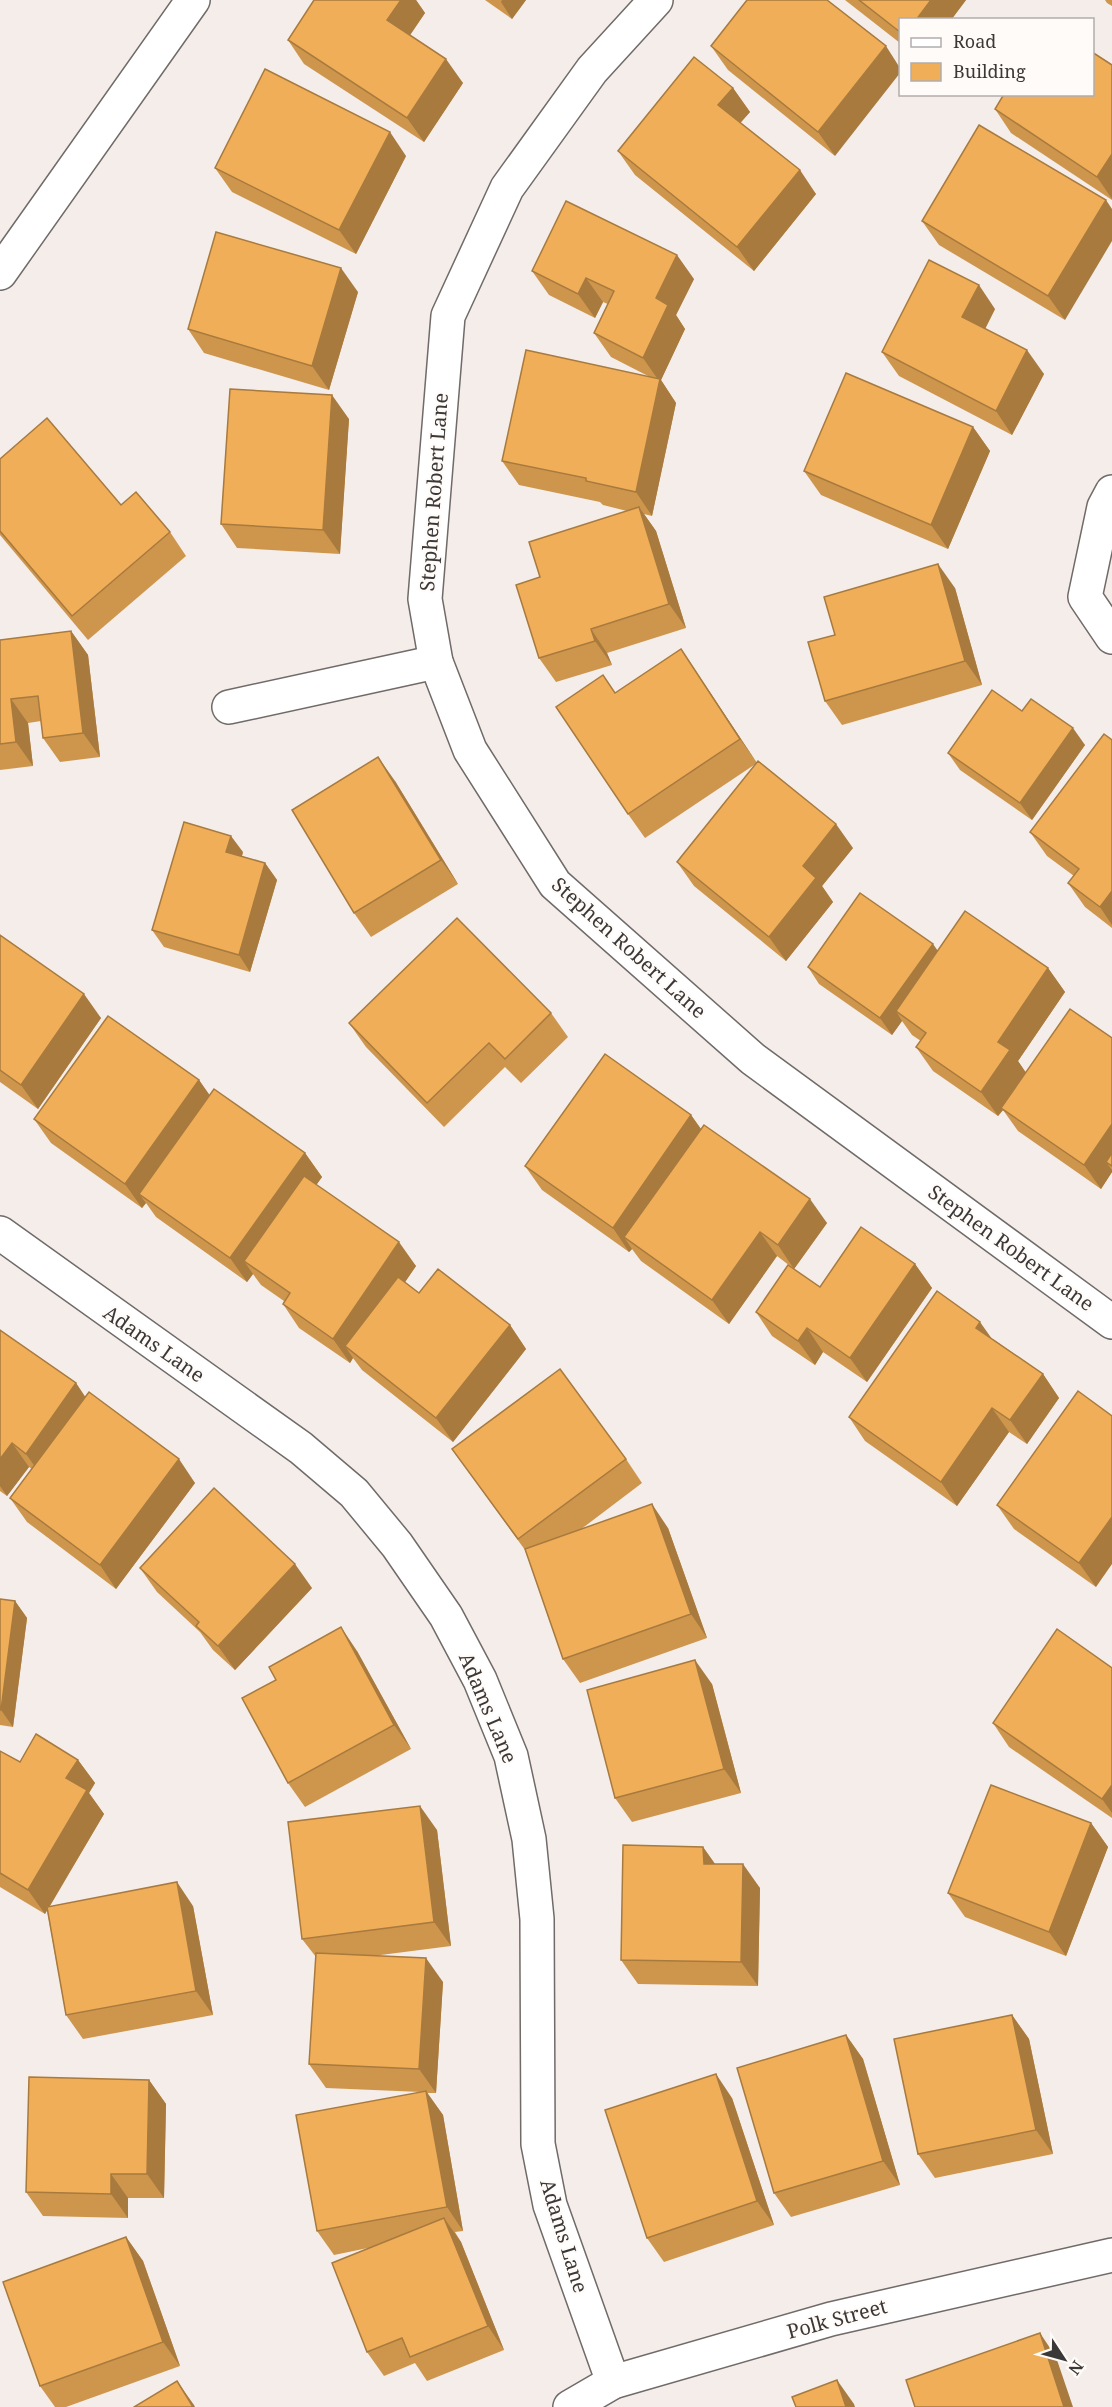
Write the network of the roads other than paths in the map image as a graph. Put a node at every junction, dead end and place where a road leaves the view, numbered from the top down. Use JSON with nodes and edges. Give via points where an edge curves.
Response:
{"nodes":[{"id":1,"x":193,"y":0,"type":"edge"},
{"id":2,"x":656,"y":0,"type":"edge"},
{"id":3,"x":0,"y":273,"type":"edge"},
{"id":4,"x":1112,"y":492,"type":"edge"},
{"id":5,"x":1112,"y":637,"type":"edge"},
{"id":6,"x":436,"y":662,"type":"junction"},
{"id":7,"x":229,"y":707,"type":"dead end"},
{"id":8,"x":0,"y":1233,"type":"edge"},
{"id":9,"x":1112,"y":1322,"type":"edge"},
{"id":10,"x":1112,"y":2255,"type":"edge"},
{"id":11,"x":613,"y":2382,"type":"junction"},
{"id":12,"x":570,"y":2407,"type":"edge"}],
"edges":[{"from":1,"to":3,"type":"street"},
{"from":2,"to":6,"type":"street","name":"Stephen Robert Lane","via":[[592,70],[507,188],[448,316],[425,599]]},
{"from":4,"to":5,"type":"street","via":[[1104,507],[1085,597]]},
{"from":6,"to":7,"type":"street"},
{"from":6,"to":9,"type":"street","name":"Stephen Robert Lane","via":[[470,750],[555,884],[753,1059]]},
{"from":8,"to":11,"type":"street","name":"Adams Lane","via":[[301,1448],[354,1493],[397,1545],[446,1616],[480,1680],[511,1756],[529,1839],[537,1919],[538,2144],[550,2205]]},
{"from":10,"to":11,"type":"street","name":"Polk Street","via":[[831,2319]]},
{"from":11,"to":12,"type":"street","name":"Polk Street"}]}
